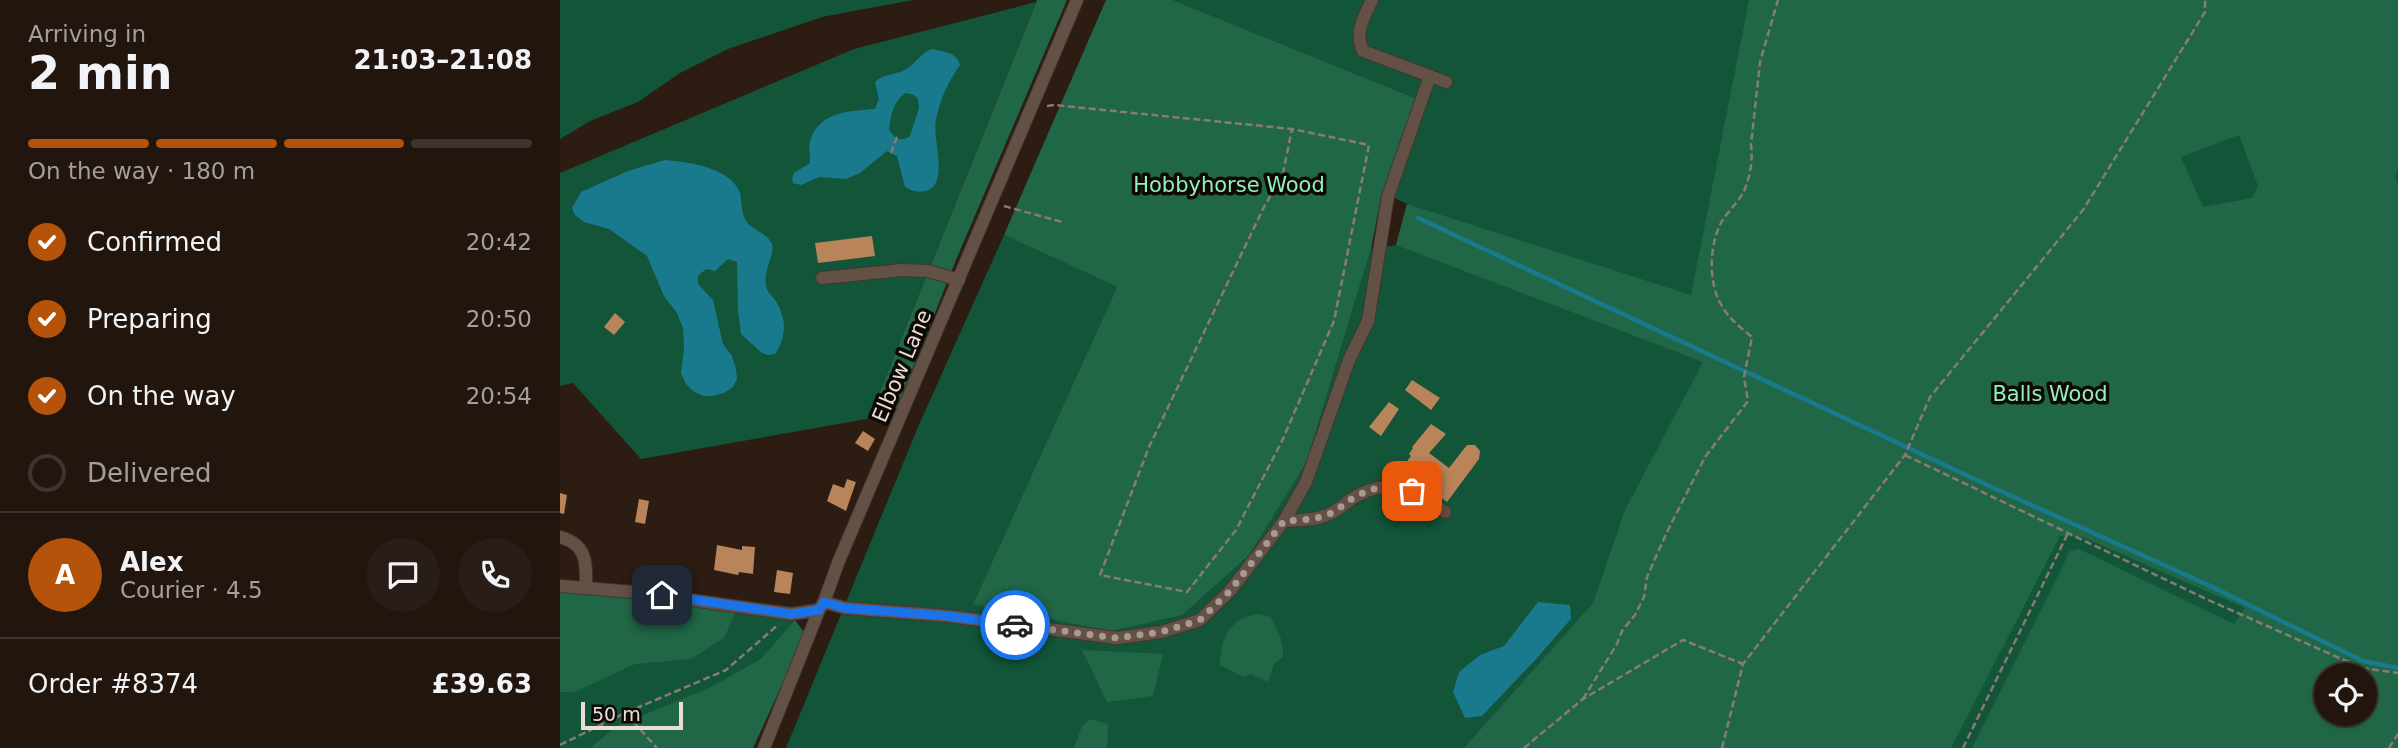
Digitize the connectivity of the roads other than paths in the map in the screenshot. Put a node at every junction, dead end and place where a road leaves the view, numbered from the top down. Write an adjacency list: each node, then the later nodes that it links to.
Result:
1 (1077, 0): 6 (lane, Elbow Lane)
2 (1372, 0): 3 (lane)
3 (1430, 76): 4 (lane); 8 (lane)
4 (1447, 82)
5 (822, 278): 6 (lane)
6 (959, 280): 12 (lane, Elbow Lane)
7 (1445, 512): 8 (lane)
8 (1284, 521): 12 (lane)
9 (560, 537): 11 (lane)
10 (560, 586): 11 (lane)
11 (586, 588): 12 (lane)
12 (822, 606): 13 (lane, Elbow Lane)
13 (764, 748)

